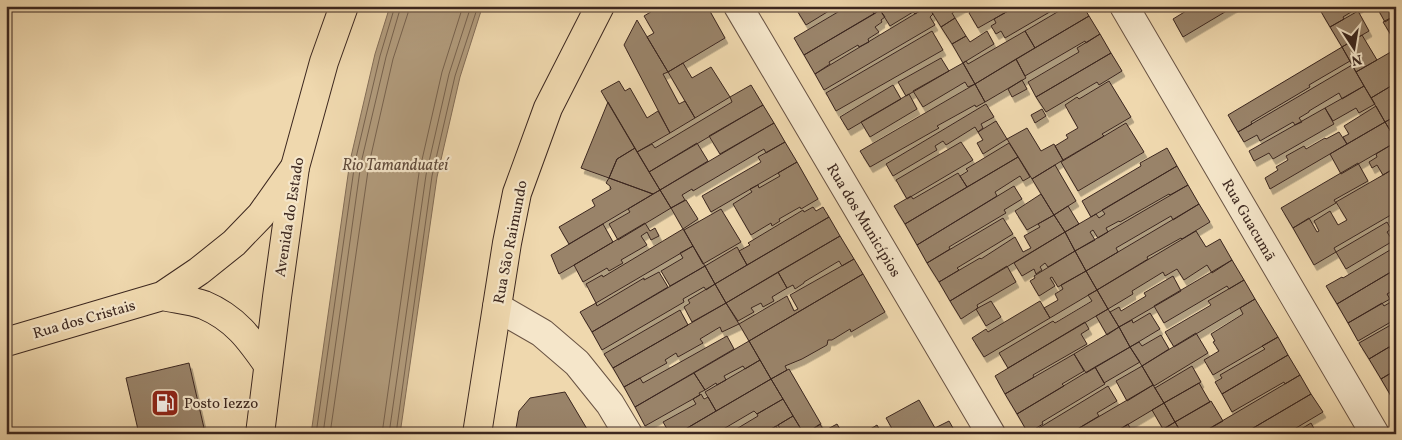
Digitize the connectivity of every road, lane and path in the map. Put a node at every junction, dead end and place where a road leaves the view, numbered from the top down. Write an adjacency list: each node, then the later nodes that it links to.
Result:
1 (344, 6): 5 (main road, Avenida do Estado)
2 (600, 6): 7 (main road, Rua São Raimundo)
3 (738, 6): 13 (street, Rua dos Municípios)
4 (1124, 6): 14 (street, Rua Guacumã)
5 (295, 167): 6 (main road, Rua dos Cristais); 9 (main road, Avenida do Estado)
6 (162, 296): 8 (main road, Rua dos Cristais); 9 (main road, Rua dos Cristais)
7 (497, 307): 11 (main road, Rua São Raimundo); 12 (street)
8 (6, 342)
9 (268, 365): 10 (main road, Avenida do Estado)
10 (260, 434)
11 (477, 434)
12 (628, 434)
13 (991, 434)
14 (1375, 434)

